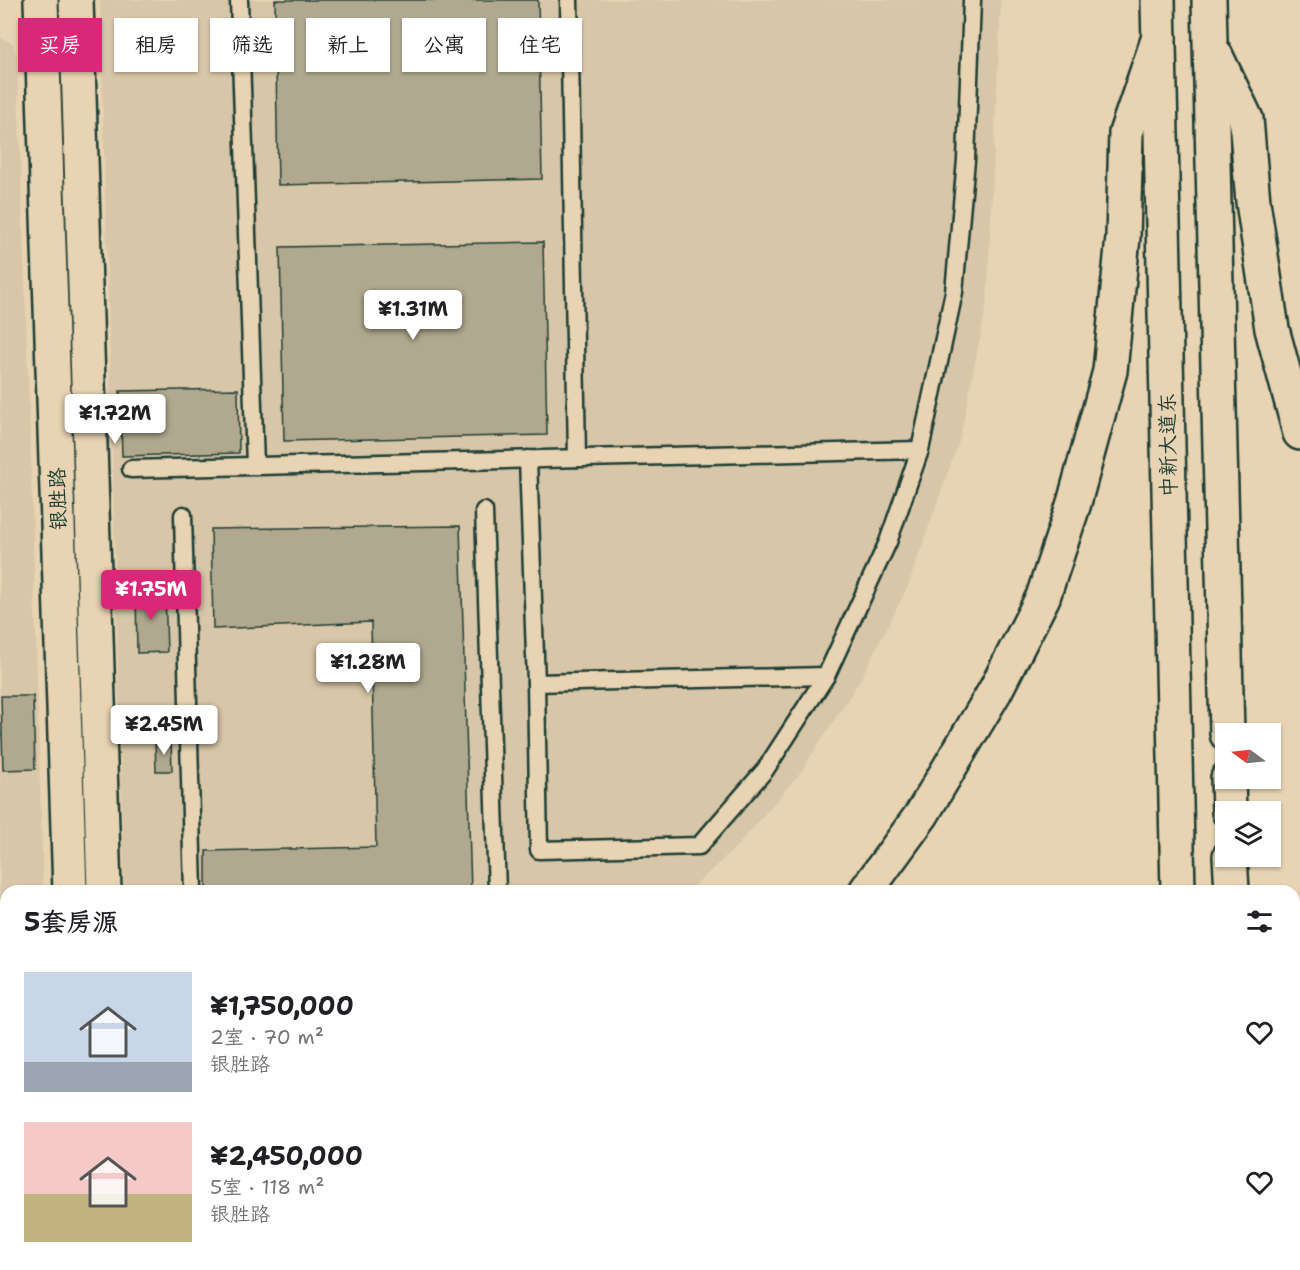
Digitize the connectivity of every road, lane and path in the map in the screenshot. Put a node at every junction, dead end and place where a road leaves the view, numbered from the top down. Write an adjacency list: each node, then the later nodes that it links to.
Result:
1 (41, 0): 24 (main road, 银胜路)
2 (76, 0): 22 (main road, 银胜路)
3 (239, 0): 14 (lane)
4 (569, 0): 12 (lane)
5 (972, 0): 11 (lane)
6 (1158, 0): 8 (main road, 中新大道东)
7 (1209, 0): 9 (main road)
8 (1159, 37): 28 (main road); 29 (main road, 中新大道东)
9 (1209, 42): 10 (main road); 20 (main road)
10 (1300, 433)
11 (920, 450): 12 (lane); 18 (lane)
12 (577, 458): 13 (lane)
13 (528, 459): 14 (lane); 19 (lane)
14 (255, 465): 15 (lane)
15 (131, 469)
16 (484, 511): 27 (lane)
17 (183, 515): 21 (lane)
18 (826, 676): 19 (lane); 19 (lane)
19 (536, 683)
20 (1227, 723)
21 (190, 724): 22 (lane); 26 (lane)
22 (99, 727): 25 (main road, 银胜路)
23 (1231, 867): 30 (main road)
24 (70, 885)
25 (104, 885)
26 (193, 885)
27 (497, 885)
28 (870, 885)
29 (1178, 885)
30 (1232, 885)

